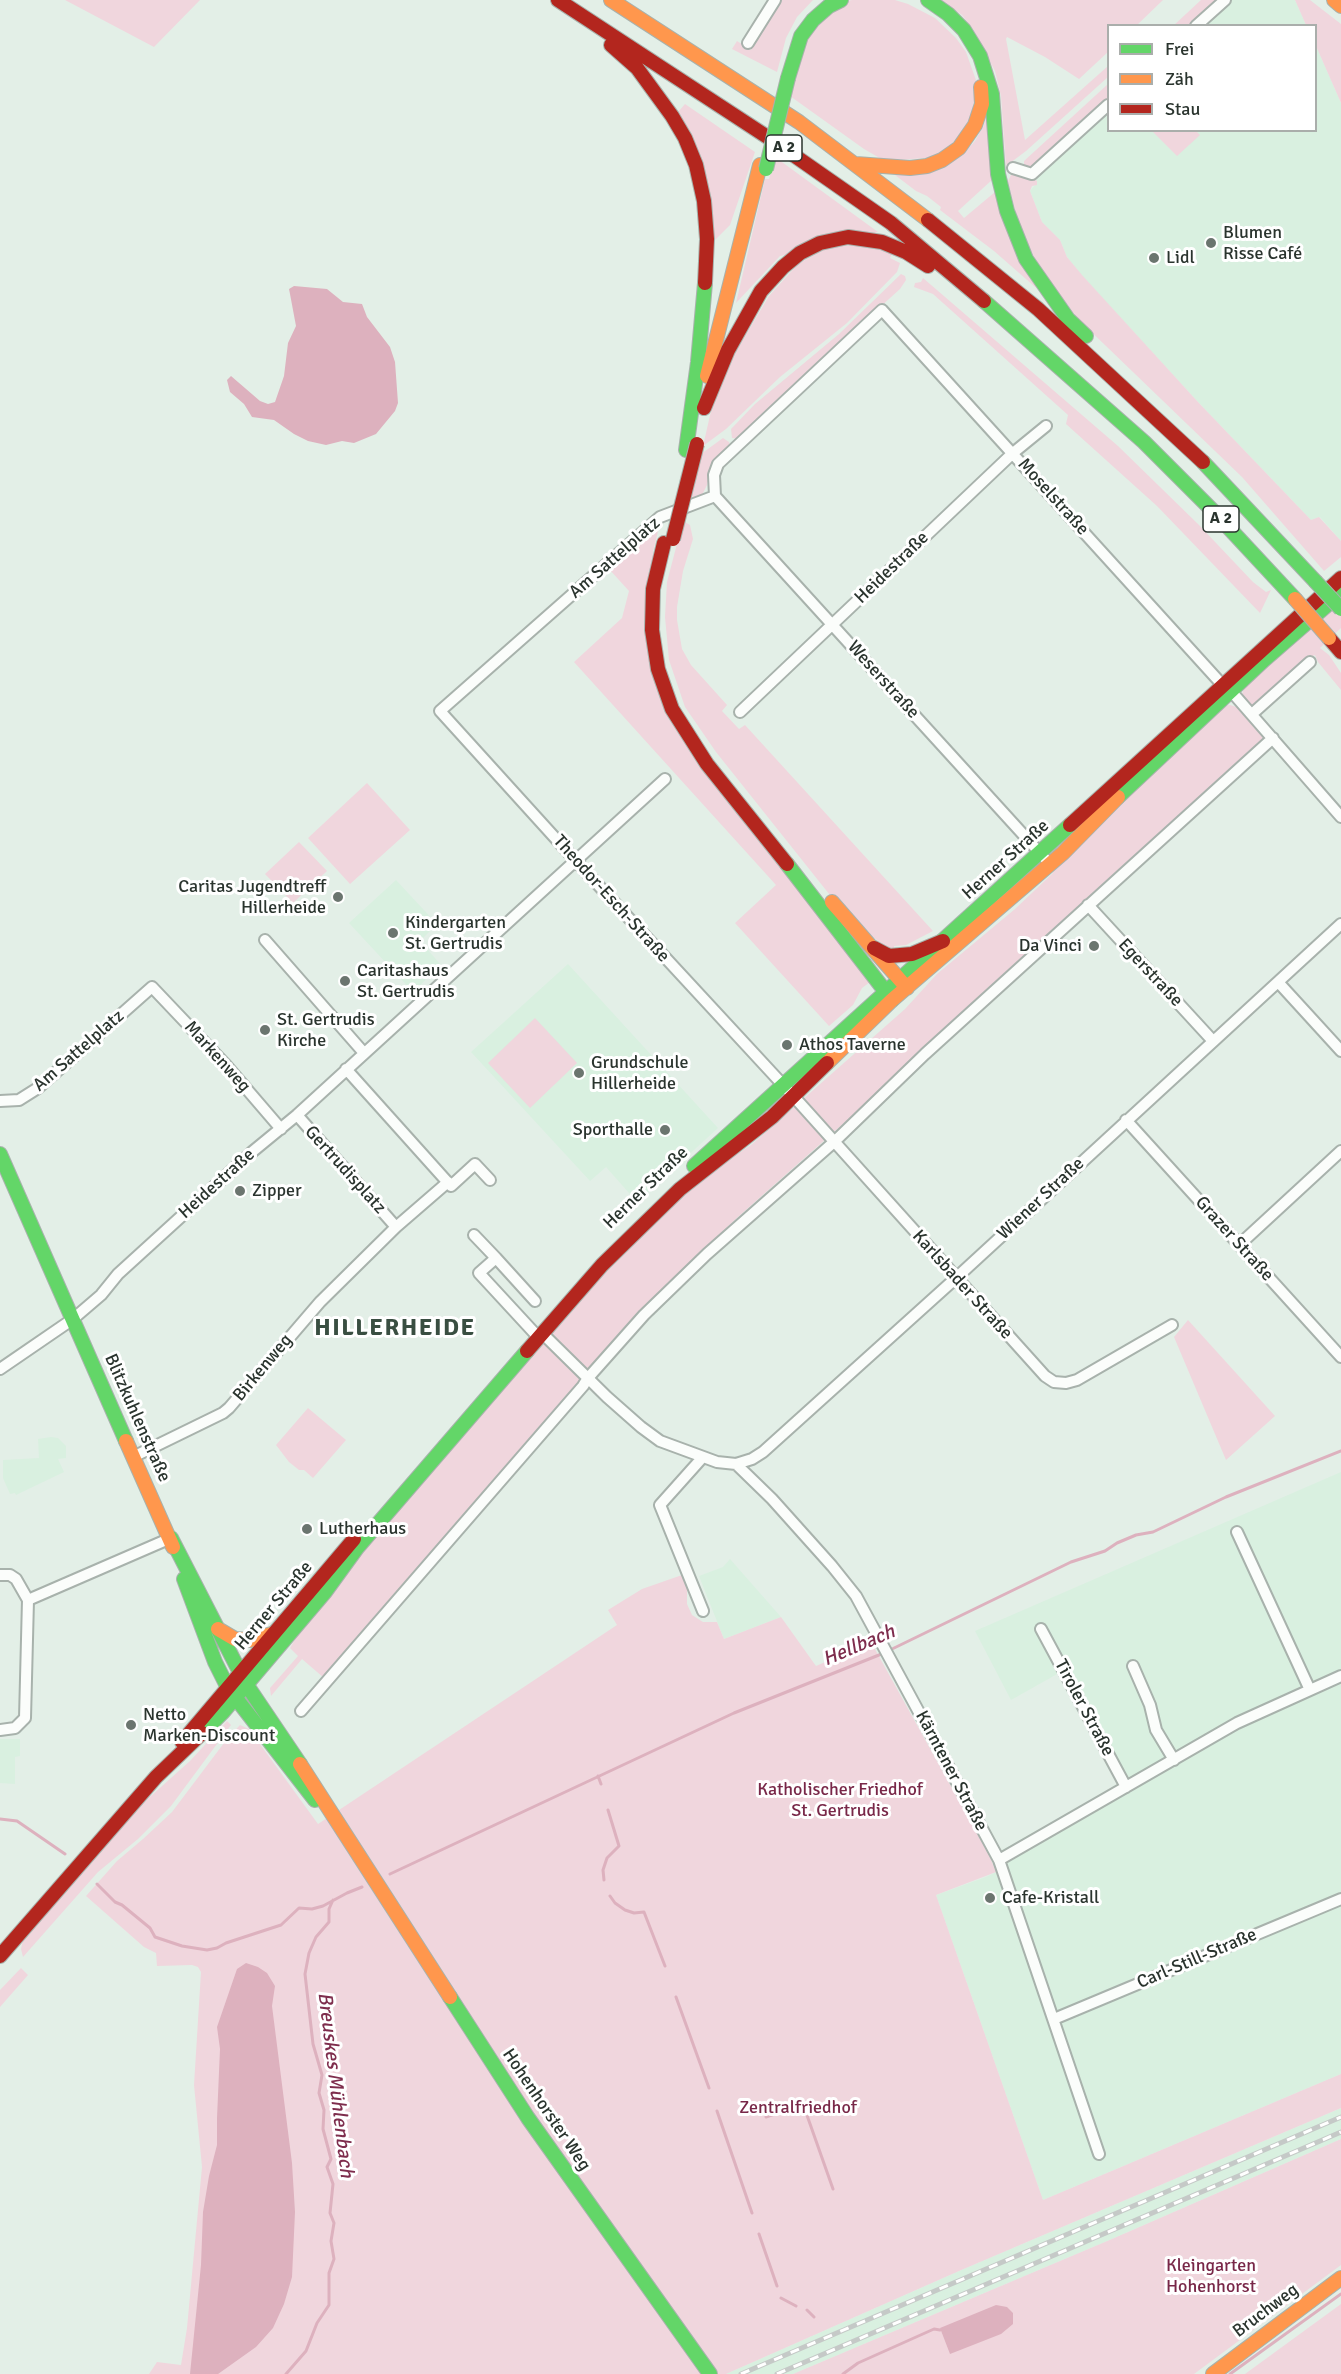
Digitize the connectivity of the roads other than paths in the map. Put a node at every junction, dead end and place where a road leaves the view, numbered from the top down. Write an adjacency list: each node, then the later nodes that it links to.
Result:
1 (558, 0): 11 (main road, A 2)
2 (611, 0): 16 (main road, A 2)
3 (775, 0): 13 (street)
4 (823, 0): 14 (main road)
5 (841, 0): 14 (main road)
6 (912, 0): 16 (main road)
7 (928, 0): 20 (main road)
8 (1225, 0): 12 (street)
9 (1334, 0): 10 (main road)
10 (1341, 6)
11 (571, 8): 19 (main road, A 2); 23 (main road)
12 (1198, 24)
13 (748, 43)
14 (785, 76): 17 (main road)
15 (1107, 106): 18 (street)
16 (856, 164): 20 (main road, A 2)
17 (763, 167): 21 (main road); 23 (main road)
18 (1013, 168)
19 (986, 302): 21 (main road); 31 (main road, A 2, bridge)
20 (1127, 390): 29 (main road, A 2, bridge)
21 (704, 408): 23 (main road)
22 (1046, 426): 24 (street, Heidestraße)
23 (692, 447): 26 (main road)
24 (1013, 453): 25 (street, Moselstraße); 30 (street, Heidestraße); 33 (street, Moselstraße)
25 (715, 496): 30 (street, Weserstraße); 34 (street, Am Sattelplatz)
26 (668, 541): 45 (main road); 51 (main road)
27 (1341, 578): 33 (main road, Herner Straße)
28 (1341, 593): 33 (main road, Herner Straße)
29 (1341, 609)
30 (833, 625): 35 (street, Heidestraße); 40 (street, Weserstraße)
31 (1341, 652)
32 (1310, 662): 36 (street)
33 (1227, 690): 36 (street, Moselstraße); 40 (main road, Herner Straße); 42 (main road, Herner Straße)
34 (441, 711): 41 (street, Theodor-Esch-Straße)
35 (740, 712)
36 (1252, 714): 37 (street, Moselstraße)
37 (1273, 738): 39 (street, Moselstraße); 43 (street)
38 (665, 779): 41 (street, Heidestraße)
39 (1341, 817)
40 (1039, 853): 42 (street, Weserstraße); 47 (main road, Herner Straße)
41 (576, 861): 54 (street, Heidestraße); 56 (street, Theodor-Esch-Straße)
42 (1050, 864): 49 (main road, Herner Straße)
43 (1088, 905): 52 (street, Egerstraße); 62 (street)
44 (1341, 924): 48 (street, Wiener Straße)
45 (863, 939): 47 (main road); 49 (main road)
46 (265, 940): 54 (street)
47 (943, 941): 49 (main road, Herner Straße)
48 (1278, 982): 52 (street, Wiener Straße); 53 (street)
49 (903, 984): 51 (main road, Herner Straße)
50 (152, 987): 58 (street, Am Sattelplatz); 61 (street, Markenweg)
51 (889, 996): 56 (main road, Herner Straße); 57 (main road, Herner Straße)
52 (1213, 1041): 60 (street, Wiener Straße)
53 (1341, 1051)
54 (364, 1053): 55 (street, Heidestraße)
55 (346, 1070): 59 (street, Heidestraße); 66 (street)
56 (783, 1086): 57 (street, Karlsbader Straße); 75 (main road, Herner Straße)
57 (794, 1096): 62 (street, Karlsbader Straße); 75 (main road, Herner Straße)
58 (0, 1101)
59 (297, 1115): 61 (street, Heidestraße); 67 (street, Gertrudisplatz)
60 (1126, 1120): 69 (street, Grazer Straße); 71 (street, Wiener Straße)
61 (281, 1129): 73 (street, Heidestraße)
62 (834, 1142): 71 (street, Karlsbader Straße); 78 (street)
63 (1341, 1151): 69 (street)
64 (0, 1154): 73 (main road, Blitzkuhlenstraße)
65 (490, 1180): 66 (street, Gertrudisplatz)
66 (448, 1182): 67 (street, Gertrudisplatz)
67 (396, 1227): 79 (street, Birkenweg)
68 (474, 1235): 70 (street)
69 (1239, 1245): 76 (street, Grazer Straße)
70 (496, 1258): 72 (street); 75 (street)
71 (956, 1278): 74 (street, Karlsbader Straße); 81 (street, Wiener Straße)
72 (535, 1301)
73 (73, 1319): 77 (street, Heidestraße); 79 (main road, Blitzkuhlenstraße)
74 (1172, 1325)
75 (538, 1335): 78 (street); 89 (main road, Herner Straße); 92 (main road, Herner Straße)
76 (1341, 1357)
77 (0, 1369)
78 (588, 1378): 80 (street); 95 (street)
79 (135, 1456): 83 (main road, Blitzkuhlenstraße)
80 (702, 1458): 81 (street); 86 (street)
81 (736, 1464): 100 (street, Kärntener Straße)
82 (1237, 1532): 93 (street)
83 (171, 1538): 85 (street); 87 (main road); 94 (main road, Blitzkuhlenstraße)
84 (0, 1575): 85 (street)
85 (28, 1600): 96 (street)
86 (703, 1611)
87 (217, 1628): 89 (main road); 92 (main road)
88 (1041, 1629): 98 (street, Tiroler Straße)
89 (272, 1634): 92 (main road, Herner Straße)
90 (1132, 1666): 97 (street)
91 (1341, 1676): 93 (street)
92 (243, 1679): 94 (main road, Herner Straße); 99 (main road, Hohenhorster Weg)
93 (1310, 1690): 97 (street)
94 (231, 1694): 99 (main road, Hohenhorster Weg); 102 (main road, Herner Straße)
95 (302, 1710)
96 (0, 1730)
97 (1174, 1760): 98 (street)
98 (1126, 1787): 100 (street)
99 (363, 1860): 107 (main road, Hohenhorster Weg)
100 (999, 1860): 104 (street, Kärntener Straße)
101 (1341, 1899): 104 (street, Carl-Still-Straße)
102 (5, 1942): 103 (main road, Herner Straße)
103 (0, 1956)
104 (1054, 2019): 105 (street, Kärntener Straße)
105 (1099, 2154)
106 (1341, 2278): 108 (main road, Bruchweg)
107 (710, 2374)
108 (1213, 2374)

